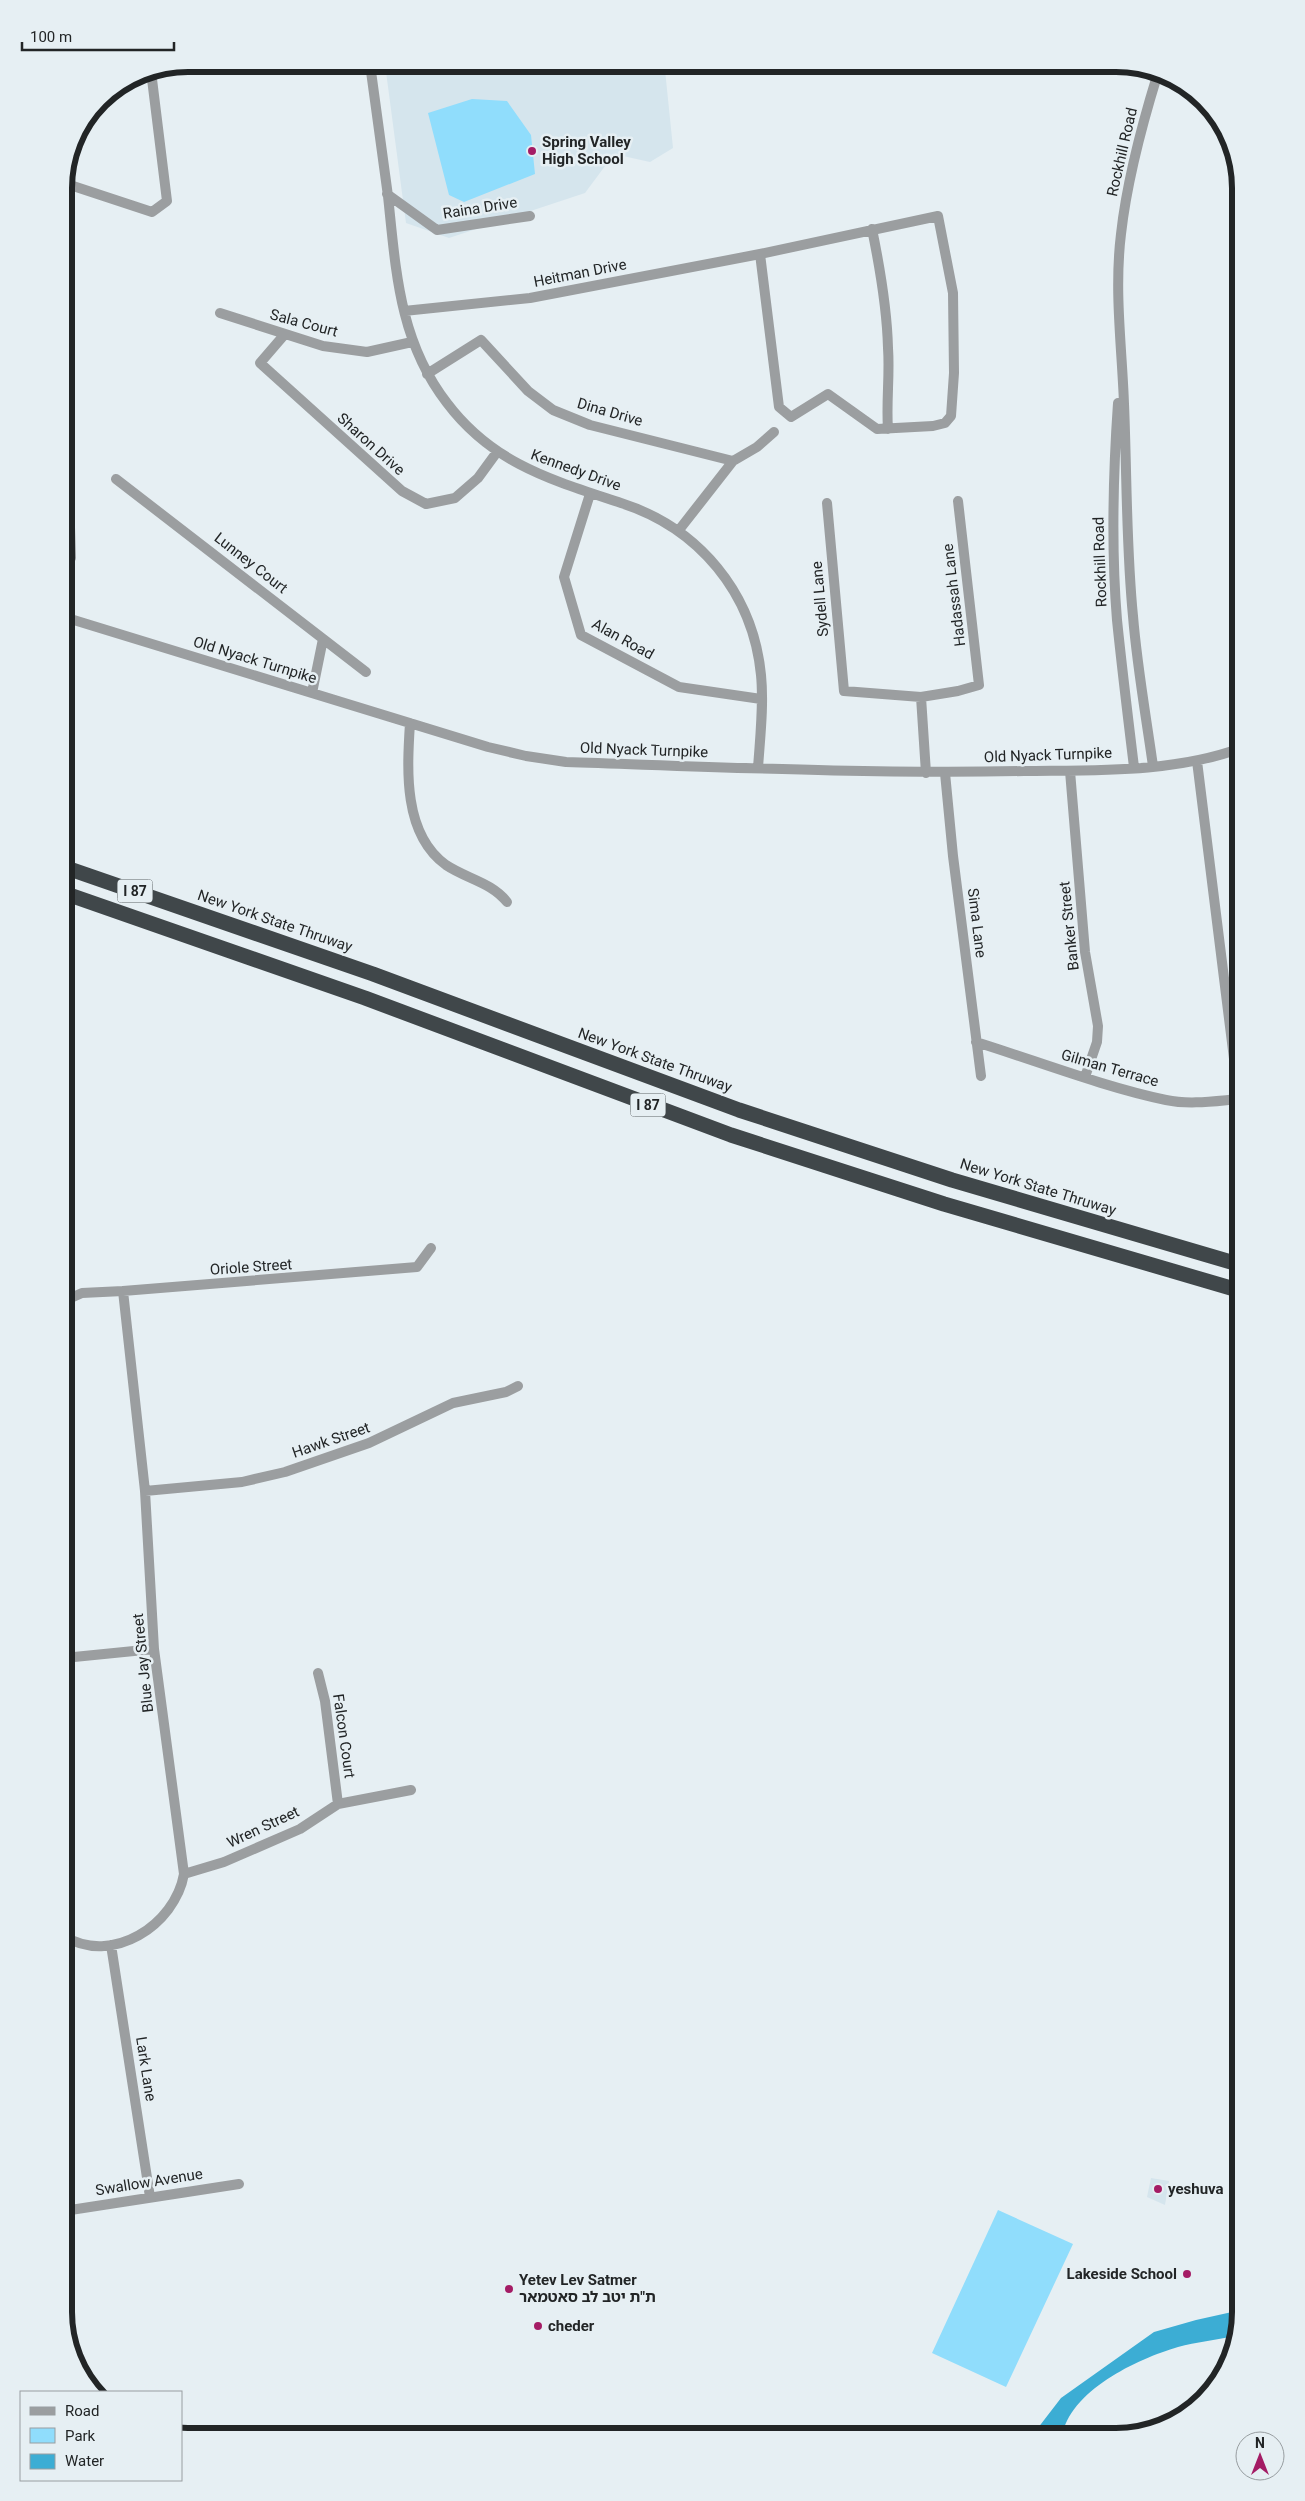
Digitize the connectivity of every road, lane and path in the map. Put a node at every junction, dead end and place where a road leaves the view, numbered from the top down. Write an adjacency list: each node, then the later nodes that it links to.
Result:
1 (371, 72): 5 (street, Kennedy Drive)
2 (152, 79): 4 (street)
3 (1156, 80): 13 (street, Rockhill Road)
4 (73, 186)
5 (387, 194): 6 (street, Raina Drive); 9 (street, Kennedy Drive)
6 (530, 216)
7 (872, 229): 8 (street, Heitman Drive); 15 (street); 15 (street, Heitman Drive)
8 (760, 254): 9 (street, Heitman Drive); 15 (street, Heitman Drive)
9 (404, 311): 12 (street, Kennedy Drive)
10 (220, 313): 11 (street, Sala Court)
11 (285, 334): 12 (street, Sala Court); 17 (street, Sharon Drive)
12 (412, 342): 14 (street, Kennedy Drive)
13 (1122, 355): 33 (street, Rockhill Road); 34 (street, Rockhill Road)
14 (427, 374): 17 (street, Kennedy Drive); 18 (street, Dina Drive)
15 (888, 429)
16 (774, 432): 18 (street)
17 (497, 452): 20 (street, Kennedy Drive)
18 (733, 461): 23 (street)
19 (116, 478): 25 (street, Lunney Court)
20 (590, 494): 23 (street, Kennedy Drive); 29 (street, Alan Road)
21 (958, 501): 28 (street, Hadassah Lane)
22 (827, 503): 28 (street, Sydell Lane)
23 (679, 530): 29 (street, Kennedy Drive)
24 (73, 620): 27 (street, Old Nyack Turnpike)
25 (323, 639): 26 (street, Lunney Court); 27 (street)
26 (366, 672)
27 (312, 693): 30 (street, Old Nyack Turnpike)
28 (922, 697): 37 (street)
29 (762, 699): 35 (street, Kennedy Drive)
30 (410, 724): 35 (street, Old Nyack Turnpike); 41 (street)
31 (1232, 751): 32 (street, Old Nyack Turnpike)
32 (1197, 761): 33 (street, Old Nyack Turnpike); 43 (street, Gilman Terrace)
33 (1153, 766): 34 (street, Old Nyack Turnpike)
34 (1134, 767): 36 (street, Old Nyack Turnpike)
35 (758, 768): 37 (street, Old Nyack Turnpike)
36 (1070, 771): 38 (street, Old Nyack Turnpike); 45 (street, Banker Street)
37 (926, 773): 38 (street, Old Nyack Turnpike)
38 (946, 773): 42 (street, Sima Lane)
39 (73, 870): 48 (highway, New York State Thruway / I 87)
40 (73, 896): 49 (highway, I 87)
41 (507, 902)
42 (976, 1042): 44 (street, Sima Lane); 45 (street, Gilman Terrace)
43 (1232, 1043)
44 (981, 1076)
45 (1086, 1077): 46 (street, Gilman Terrace)
46 (1232, 1099)
47 (431, 1248): 50 (street, Oriole Street)
48 (1232, 1262)
49 (1232, 1288)
50 (123, 1291): 51 (street, Oriole Street); 53 (street, Blue Jay Street)
51 (73, 1296)
52 (518, 1386): 53 (street, Hawk Street)
53 (145, 1491): 54 (street, Blue Jay Street)
54 (154, 1649): 55 (street); 59 (street, Blue Jay Street)
55 (73, 1657)
56 (318, 1673): 58 (street, Falcon Court)
57 (411, 1790): 58 (street, Wren Street)
58 (338, 1804): 59 (street, Wren Street)
59 (184, 1874): 61 (street, Blue Jay Street)
60 (73, 1939): 61 (street, Blue Jay Street)
61 (111, 1945): 63 (street, Lark Lane)
62 (239, 2184): 63 (street, Swallow Avenue)
63 (150, 2197): 64 (street, Swallow Avenue)
64 (73, 2210)

